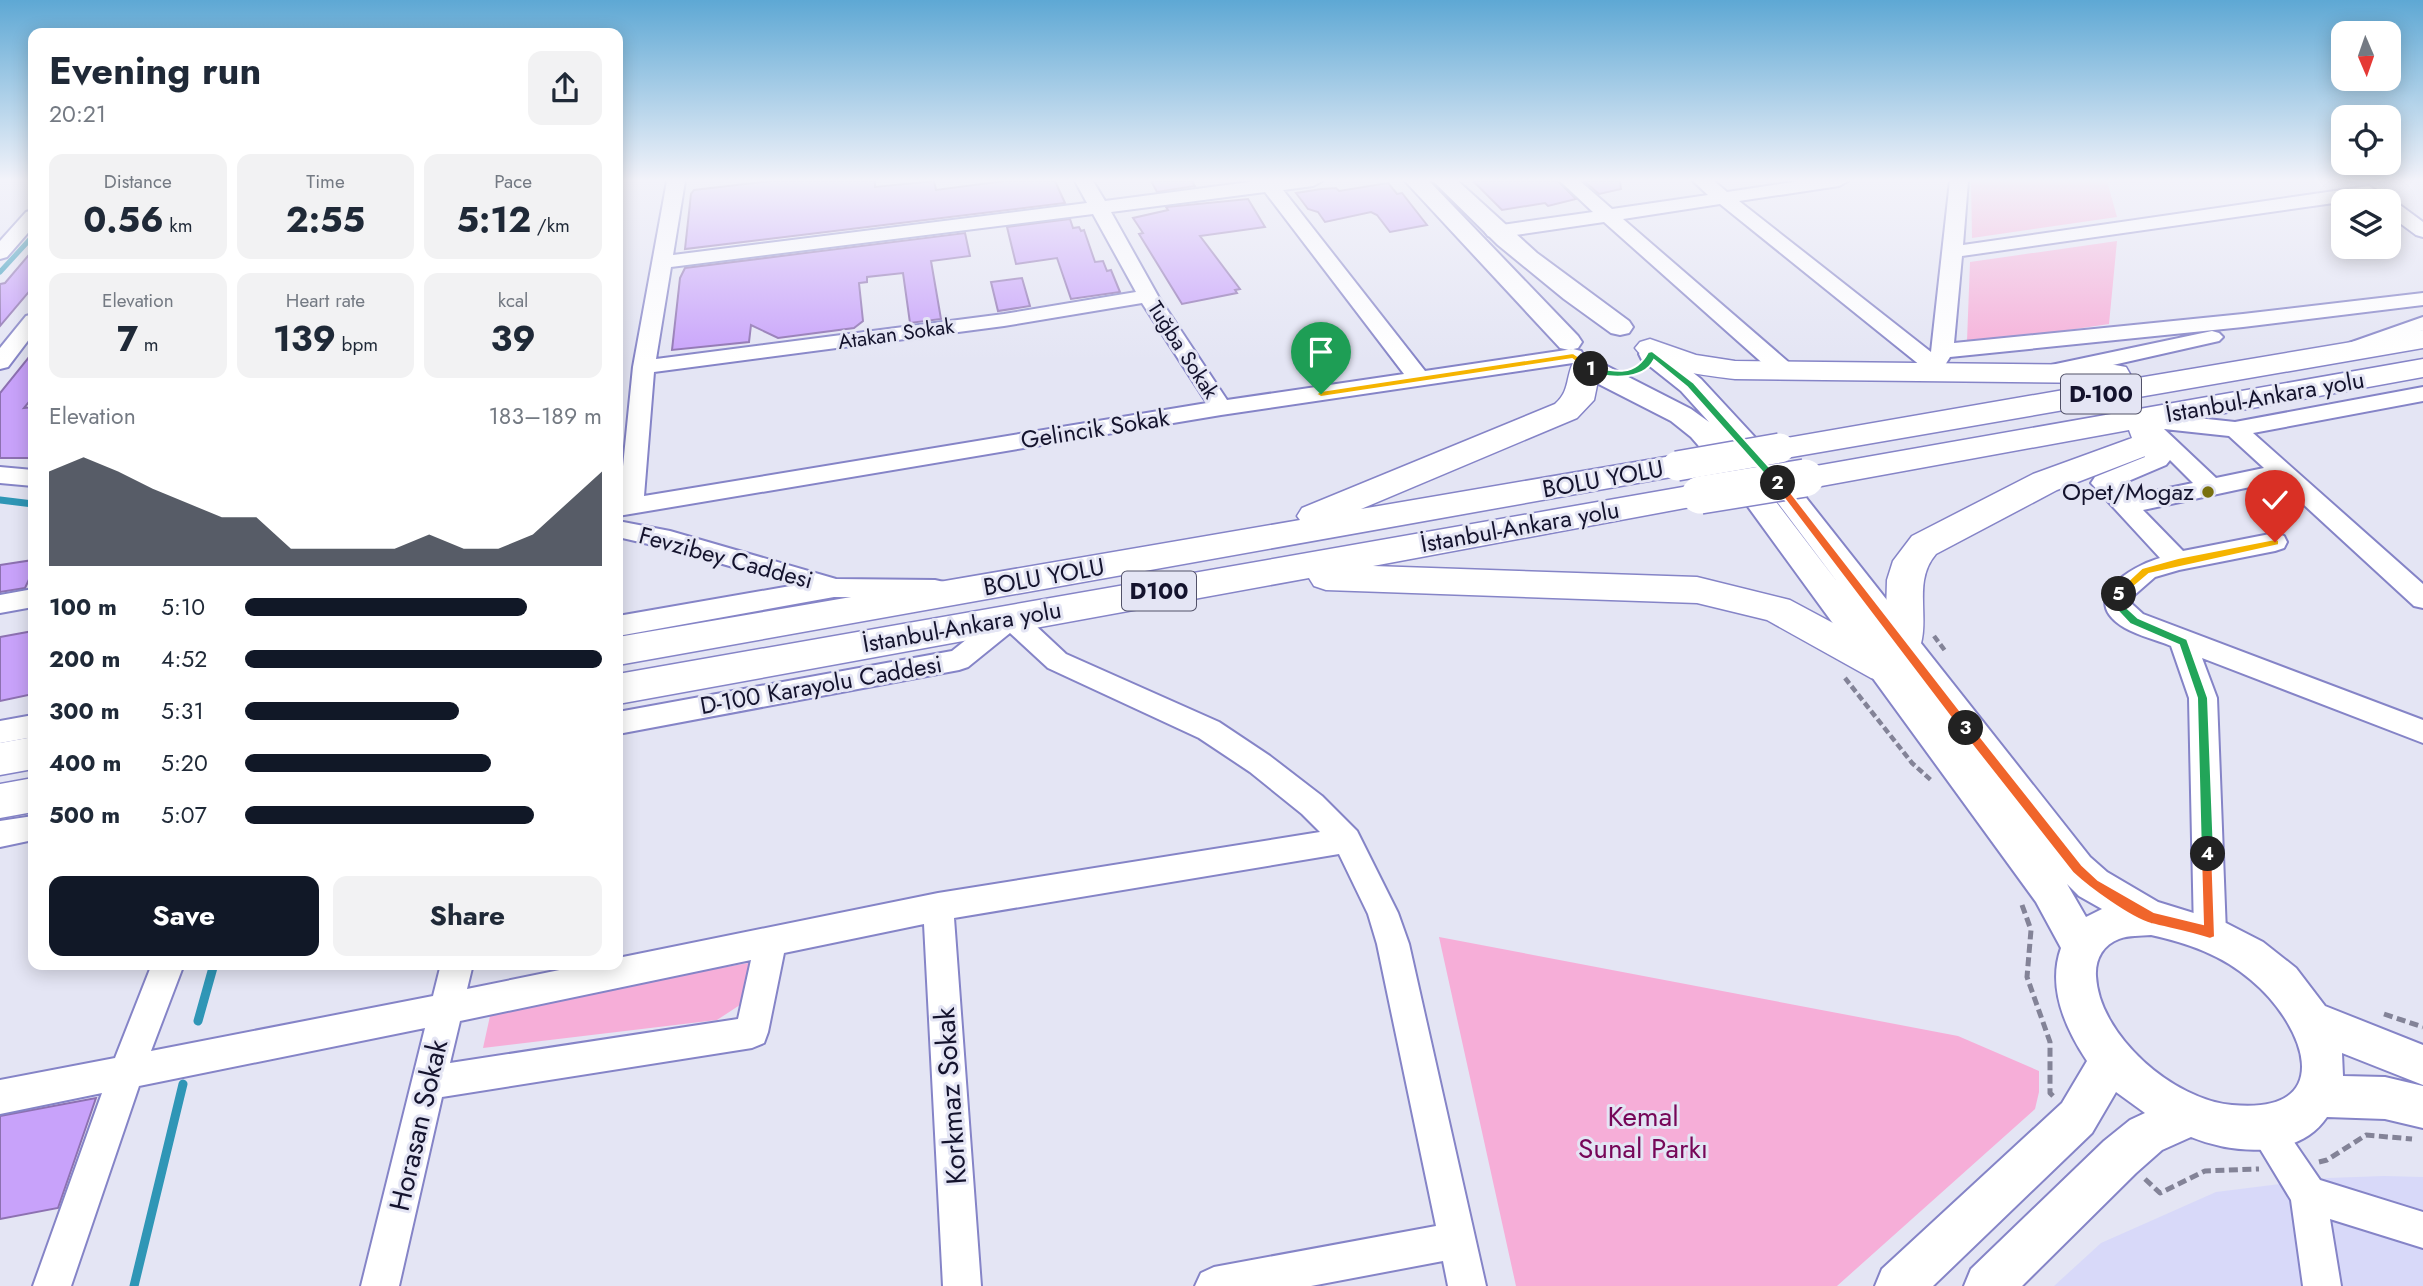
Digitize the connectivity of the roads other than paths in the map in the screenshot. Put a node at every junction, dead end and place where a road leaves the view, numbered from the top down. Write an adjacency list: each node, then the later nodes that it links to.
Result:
1 (666, 241): 12 (street)
2 (844, 241): 12 (street)
3 (1117, 241): 13 (street, Tuğba Sokak)
4 (1312, 241): 32 (street)
5 (1474, 241): 16 (main road)
6 (1506, 241): 15 (main road)
7 (1636, 241): 29 (street)
8 (1780, 241): 26 (street)
9 (1953, 241): 11 (street)
10 (2028, 241): 11 (street)
11 (1952, 252): 26 (street)
12 (663, 262): 27 (street)
13 (1148, 296): 27 (street, Atakan Sokak); 34 (street, Tuğba Sokak)
14 (2423, 299): 17 (street)
15 (1579, 300): 16 (main road); 20 (main road)
16 (1545, 314): 24 (main road)
17 (2285, 318): 26 (street); 30 (street)
18 (2423, 323): 23 (street)
19 (28, 326): 25 (street)
20 (1620, 327): 22 (main road); 24 (main road)
21 (2423, 339): 23 (highway, D-100)
22 (1651, 351): 24 (main road); 29 (highway); 37 (main road)
23 (2346, 352): 31 (highway, D-100)
24 (1580, 358): 32 (street, Gelincik Sokak); 47 (highway); 57 (main road)
25 (0, 362)
26 (1938, 363): 29 (highway); 30 (highway)
27 (644, 367): 44 (street)
28 (2423, 368): 36 (highway, İstanbul-Ankara yolu / D-100)
29 (1785, 371)
30 (2042, 374): 31 (highway)
31 (2221, 374): 37 (highway, D-100)
32 (1420, 380): 34 (street, Gelincik Sokak)
33 (2423, 394): 35 (street)
34 (1221, 408): 44 (street, Gelincik Sokak)
35 (2235, 429): 36 (street); 38 (street)
36 (2146, 431): 41 (highway, İstanbul-Ankara yolu / D-100); 42 (street); 43 (street); 57 (highway)
37 (1773, 458): 47 (highway, BOLU YOLU / D100, bridge); 57 (main road)
38 (2284, 472): 42 (street); 52 (street)
39 (0, 475): 40 (street)
40 (28, 478)
41 (1805, 478): 47 (highway, İstanbul-Ankara yolu / D100, bridge)
42 (2211, 487): 43 (street)
43 (2124, 506): 48 (street)
44 (624, 507)
45 (623, 529): 49 (street, Fevzibey Caddesi)
46 (2275, 542): 48 (street)
47 (1251, 558): 50 (highway, BOLU YOLU / D100); 54 (highway, İstanbul-Ankara yolu / D100); 57 (highway)
48 (2178, 561): 56 (street)
49 (834, 588): 50 (street); 55 (street)
50 (975, 589): 58 (highway, BOLU YOLU / D100)
51 (28, 599): 53 (street)
52 (2423, 599)
53 (0, 604)
54 (1011, 618): 59 (highway, İstanbul-Ankara yolu / D100); 60 (street, D-100 Karayolu Caddesi); 70 (street)
55 (623, 625)
56 (2183, 642): 63 (street); 73 (street)
57 (1905, 647): 72 (main road); 75 (main road)
58 (623, 650)
59 (623, 688)
60 (623, 722)
61 (28, 727): 62 (street)
62 (0, 732)
63 (2423, 732)
64 (28, 754): 65 (highway)
65 (0, 759)
66 (28, 795): 67 (highway)
67 (0, 800)
68 (28, 829): 69 (street)
69 (0, 834)
70 (1347, 840): 71 (street); 91 (street)
71 (938, 907): 74 (street); 95 (street, Korkmaz Sokak)
72 (2151, 918): 73 (main road); 75 (main road)
73 (2210, 933): 79 (main road)
74 (769, 943): 78 (street); 83 (street)
75 (2082, 947): 80 (main road)
76 (166, 970): 82 (street)
77 (455, 970): 78 (street, Horasan Sokak)
78 (444, 1009): 82 (street); 83 (street, Horasan Sokak)
79 (2310, 1020): 81 (main road); 84 (main road)
80 (2110, 1057): 87 (main road); 97 (main road)
81 (2423, 1065)
82 (127, 1071): 85 (street); 93 (street)
83 (427, 1083): 94 (street, Horasan Sokak)
84 (2318, 1096): 86 (main road); 88 (main road)
85 (0, 1097)
86 (2423, 1107)
87 (2191, 1115): 88 (main road); 98 (main road)
88 (2265, 1129): 89 (street)
89 (2308, 1194): 90 (street); 99 (street)
90 (2423, 1230)
91 (1456, 1240): 92 (street); 96 (street)
92 (1468, 1284)
93 (52, 1286)
94 (380, 1286)
95 (962, 1286)
96 (1214, 1286)
97 (1899, 1286)
98 (1988, 1286)
99 (2322, 1286)

